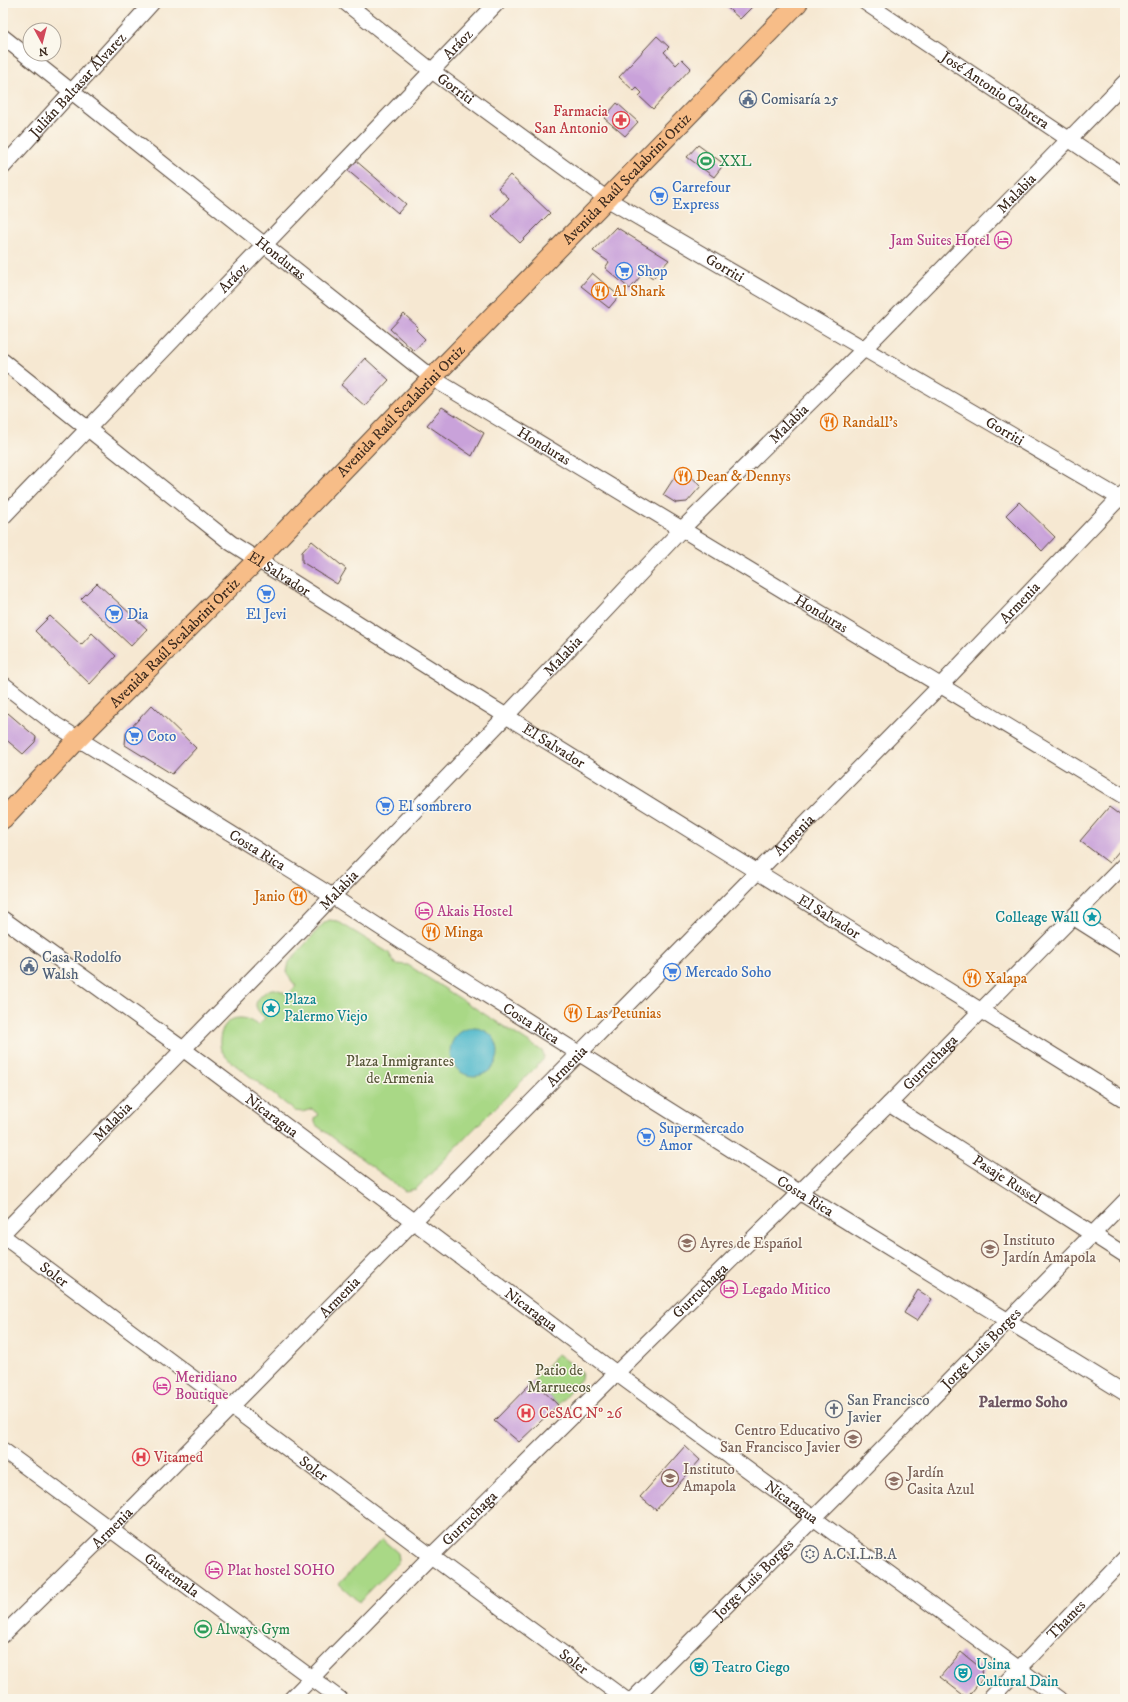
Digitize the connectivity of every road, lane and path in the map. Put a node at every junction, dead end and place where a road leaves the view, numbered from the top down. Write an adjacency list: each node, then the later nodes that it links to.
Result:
1 (152, 3): 9 (street, Julián Baltasar Álvarez)
2 (346, 3): 7 (street, Gorriti)
3 (497, 3): 7 (street, Aráoz)
4 (798, 3): 13 (main road, Avenida Raúl Scalabrini Ortiz)
5 (866, 3): 10 (street, José Antonio Cabrera)
6 (3, 37): 9 (street, Honduras)
7 (432, 71): 13 (street, Gorriti); 14 (street, Aráoz)
8 (1125, 82): 10 (street, Malabia)
9 (71, 92): 11 (street, Julián Baltasar Álvarez); 14 (street, Honduras)
10 (1070, 139): 12 (street, José Antonio Cabrera); 15 (street, Malabia)
11 (3, 167)
12 (1125, 177)
13 (607, 199): 15 (street, Gorriti); 17 (main road, Avenida Raúl Scalabrini Ortiz)
14 (265, 246): 17 (street, Honduras); 18 (street, Aráoz)
15 (864, 349): 19 (street, Gorriti); 21 (street, Malabia)
16 (3, 361): 18 (street, El Salvador)
17 (432, 378): 21 (street, Honduras); 22 (main road, Avenida Raúl Scalabrini Ortiz)
18 (87, 428): 20 (street, Aráoz); 22 (street, El Salvador)
19 (1123, 497): 24 (street, Armenia)
20 (3, 517)
21 (682, 529): 24 (street, Honduras); 25 (street, Malabia)
22 (257, 560): 25 (street, El Salvador); 26 (main road, Avenida Raúl Scalabrini Ortiz)
23 (3, 684): 26 (street, Costa Rica)
24 (940, 686): 27 (street, Honduras); 30 (street, Armenia)
25 (506, 716): 30 (street, El Salvador); 31 (street, Malabia)
26 (78, 739): 28 (main road, Avenida Raúl Scalabrini Ortiz); 31 (street, Costa Rica)
27 (1125, 797)
28 (3, 819)
29 (1125, 864): 32 (street, Gurruchaga)
30 (758, 871): 35 (street, El Salvador); 37 (street, Armenia)
31 (332, 896): 36 (street, Malabia); 37 (street, Costa Rica)
32 (1073, 918): 34 (street); 35 (street, Gurruchaga)
33 (3, 919): 36 (street, Nicaragua)
34 (1125, 950)
35 (980, 1010): 38 (street, El Salvador); 39 (street, Gurruchaga)
36 (183, 1049): 42 (street, Nicaragua); 43 (street, Malabia)
37 (578, 1053): 40 (street, Costa Rica); 42 (street, Armenia)
38 (1125, 1100)
39 (889, 1104): 40 (street, Gurruchaga); 44 (street, Pasaje Russel)
40 (798, 1192): 47 (street, Costa Rica); 48 (street, Gurruchaga)
41 (1125, 1201): 44 (street, Jorge Luis Borges)
42 (414, 1221): 48 (street, Nicaragua); 50 (street, Armenia)
43 (3, 1233)
44 (1093, 1235): 46 (street, Pasaje Russel); 47 (street, Jorge Luis Borges)
45 (3, 1236): 50 (street, Soler)
46 (1125, 1255)
47 (1006, 1321): 49 (street, Costa Rica); 52 (street, Jorge Luis Borges)
48 (616, 1372): 52 (street, Nicaragua); 54 (street, Gurruchaga)
49 (1125, 1393)
50 (231, 1407): 53 (street, Armenia); 54 (street, Soler)
51 (3, 1450): 53 (street, Guatemala)
52 (814, 1518): 57 (street, Nicaragua); 62 (street, Jorge Luis Borges)
53 (110, 1530): 56 (street, Armenia); 58 (street, Guatemala)
54 (431, 1556): 58 (street, Gurruchaga); 61 (street, Soler)
55 (1125, 1558): 57 (street, Thames)
56 (3, 1635)
57 (1019, 1669): 63 (street, Thames); 64 (street, Nicaragua)
58 (311, 1677): 59 (street, Gurruchaga); 60 (street, Guatemala)
59 (291, 1699)
60 (340, 1699)
61 (625, 1699)
62 (633, 1699)
63 (990, 1699)
64 (1060, 1699)

